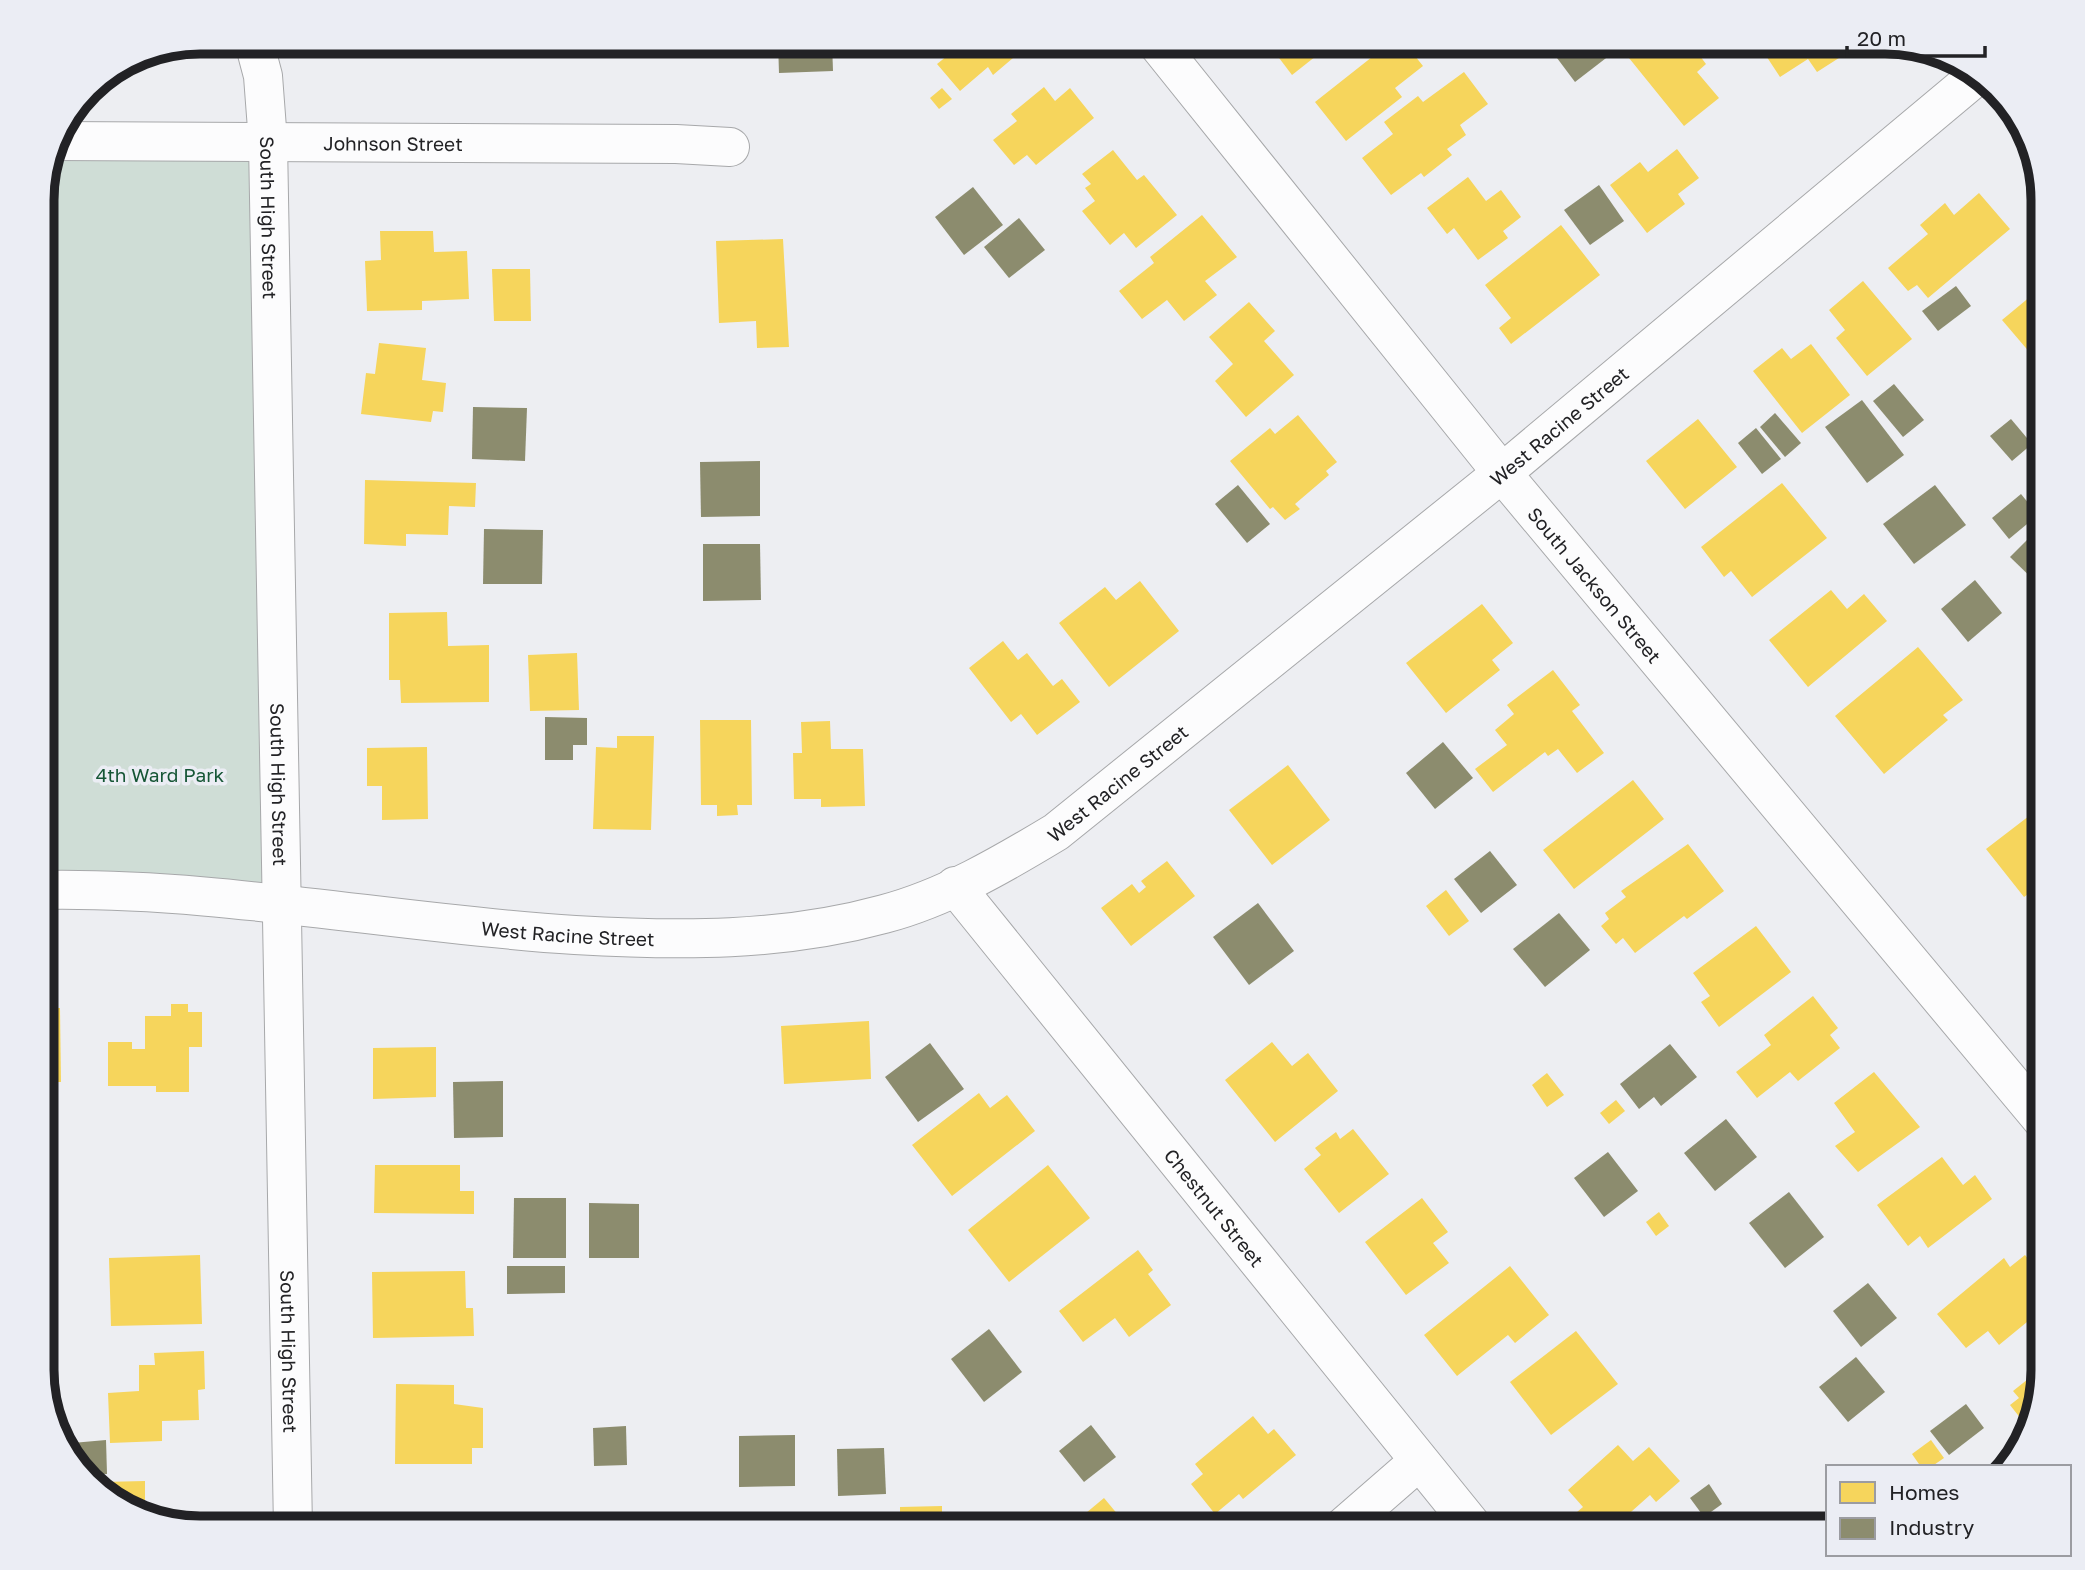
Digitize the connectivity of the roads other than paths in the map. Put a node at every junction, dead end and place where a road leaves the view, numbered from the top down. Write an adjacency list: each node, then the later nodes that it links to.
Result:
1 (1166, 54): 7 (street, South Jackson Street)
2 (257, 55): 5 (street, South High Street)
3 (1970, 82): 7 (street, West Racine Street)
4 (67, 141): 5 (street, Johnson Street)
5 (268, 142): 6 (street, Johnson Street); 10 (street, South High Street)
6 (730, 147)
7 (1502, 473): 8 (street, West Racine Street); 11 (street, South Jackson Street)
8 (955, 886): 10 (street, West Racine Street); 12 (street, Chestnut Street)
9 (55, 890): 10 (street, West Racine Street)
10 (281, 903): 13 (street, South High Street)
11 (2031, 1107)
12 (1419, 1461): 14 (street); 15 (street, Chestnut Street)
13 (293, 1516)
14 (1356, 1516)
15 (1464, 1516)

